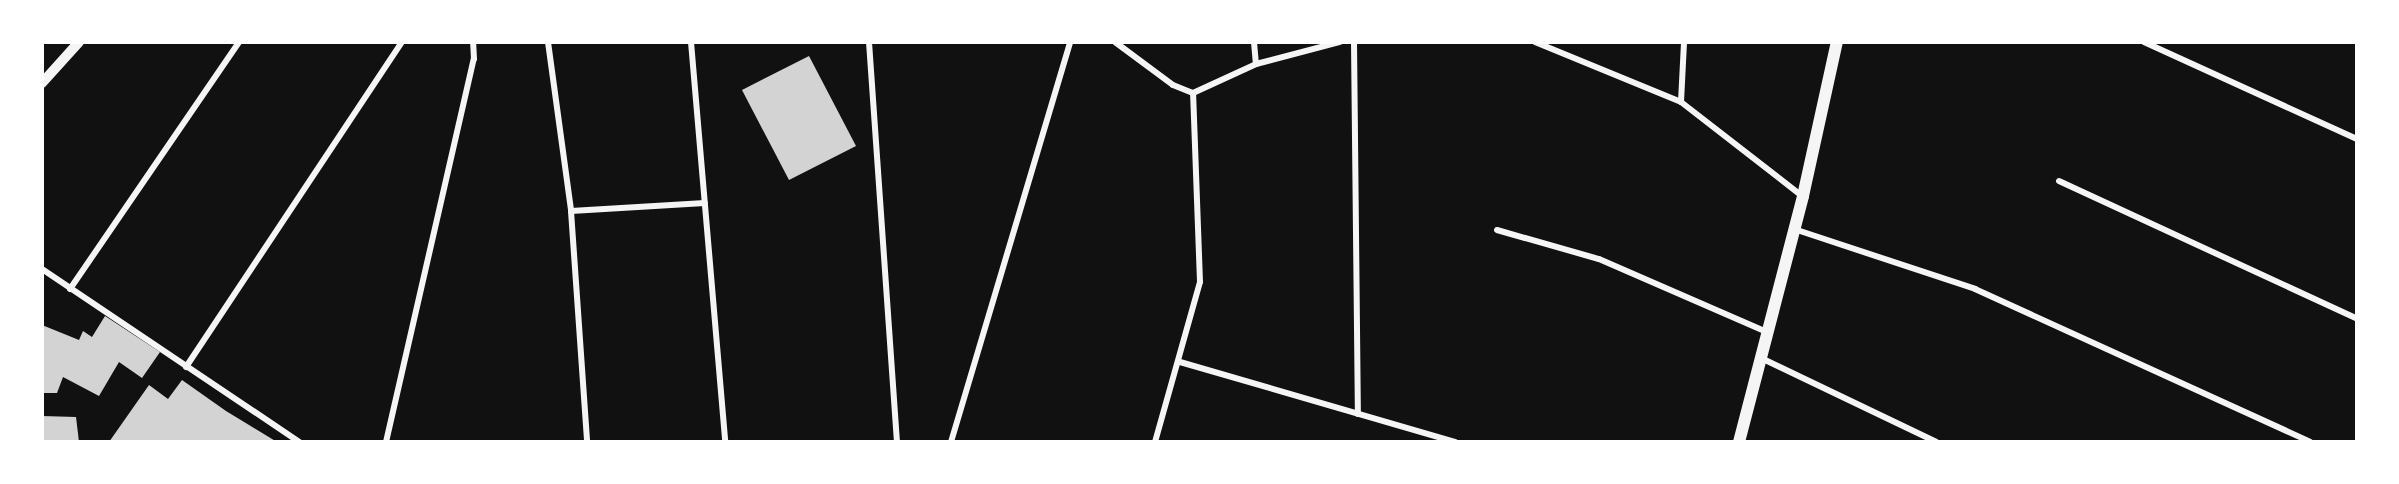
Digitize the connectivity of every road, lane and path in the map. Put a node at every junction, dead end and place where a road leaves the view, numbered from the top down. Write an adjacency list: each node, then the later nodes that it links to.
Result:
1 (79, 42): 18 (street)
2 (239, 42): 29 (street)
3 (402, 42): 34 (street)
4 (473, 42): 37 (street)
5 (548, 42): 25 (street)
6 (691, 42): 24 (street)
7 (869, 42): 40 (street)
8 (1070, 42): 41 (street)
9 (1114, 42): 19 (street)
10 (1254, 42): 17 (street)
11 (1340, 42): 17 (street)
12 (1354, 42): 35 (street)
13 (1535, 42): 20 (street)
14 (1684, 42): 20 (street)
15 (1838, 42): 23 (main road)
16 (2144, 42): 21 (street)
17 (1256, 64): 19 (street)
18 (42, 83)
19 (1193, 93): 33 (street)
20 (1681, 102): 23 (street)
21 (2357, 139)
22 (2059, 181): 30 (street)
23 (1803, 196): 26 (main road)
24 (705, 203): 25 (street); 39 (street)
25 (572, 211): 38 (street)
26 (1794, 229): 31 (main road); 46 (street)
27 (1497, 230): 31 (street)
28 (42, 268): 29 (street)
29 (70, 289): 34 (street)
30 (2357, 319)
31 (1767, 332): 32 (main road)
32 (1761, 358): 44 (main road); 45 (street)
33 (1180, 362): 35 (street); 42 (street)
34 (186, 367): 36 (street)
35 (1358, 414): 43 (street)
36 (299, 442)
37 (386, 442)
38 (587, 442)
39 (725, 442)
40 (897, 442)
41 (951, 442)
42 (1155, 442)
43 (1456, 442)
44 (1739, 442)
45 (1936, 442)
46 (2310, 442)

